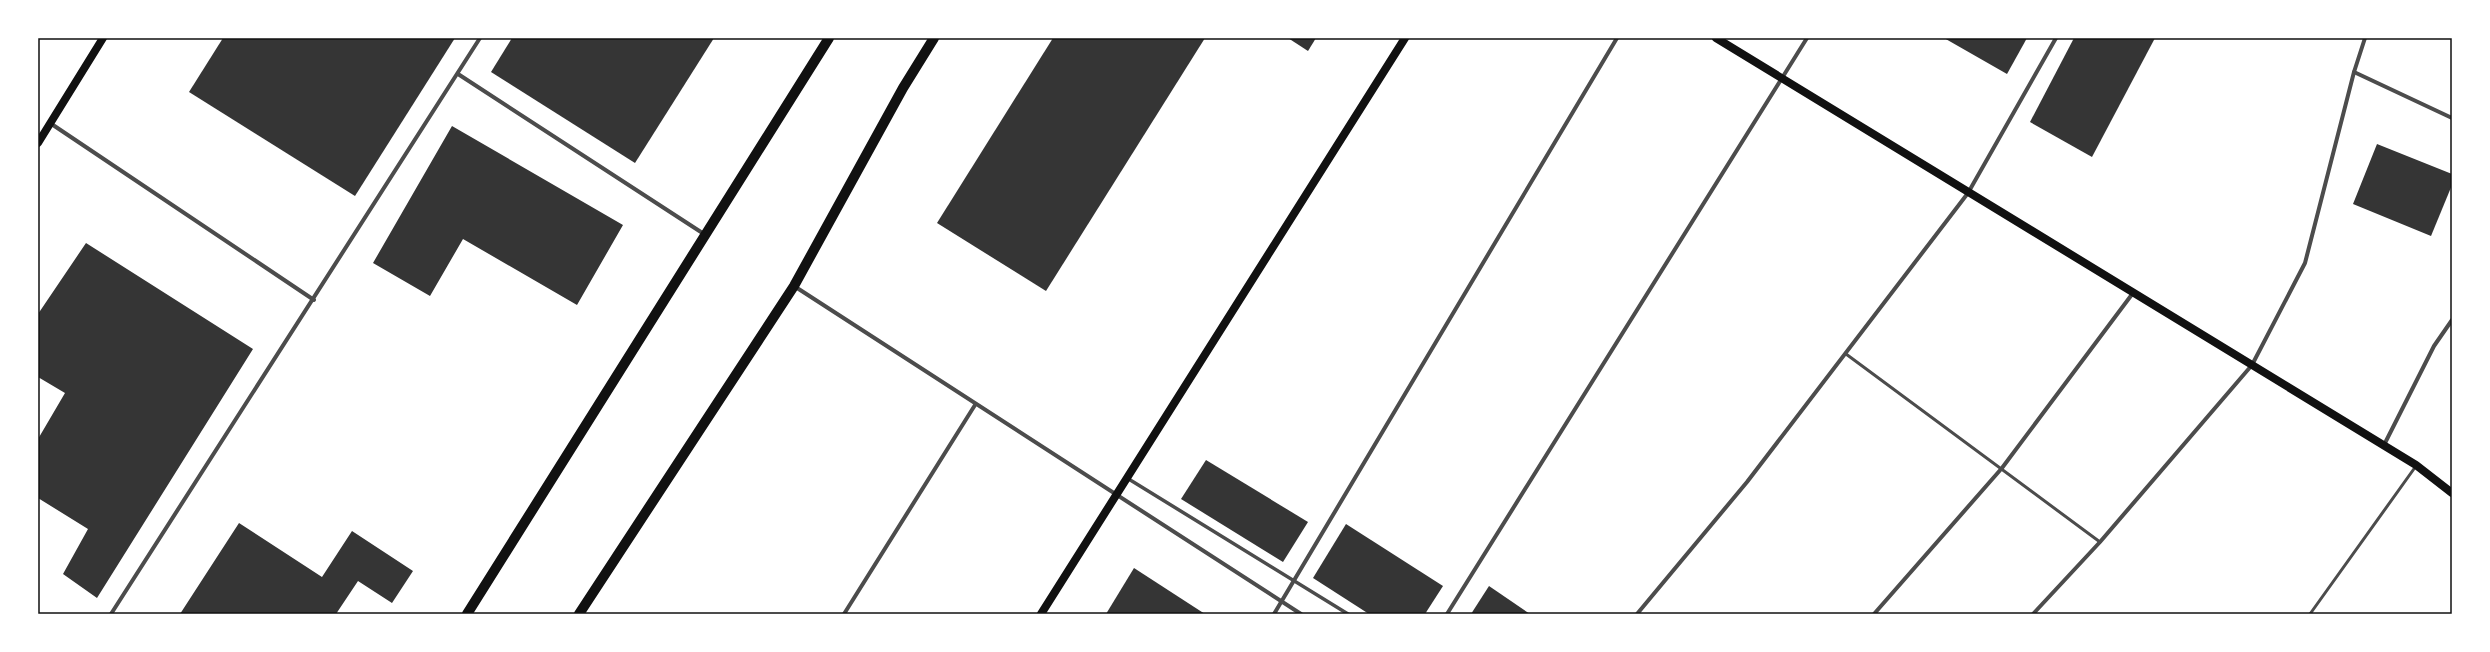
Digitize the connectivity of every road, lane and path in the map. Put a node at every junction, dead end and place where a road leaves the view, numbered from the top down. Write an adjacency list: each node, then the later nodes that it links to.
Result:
1 (103, 38): 15 (main road)
2 (480, 38): 12 (street)
3 (934, 38): 19 (main road)
4 (1405, 38): 29 (main road)
5 (1617, 38): 33 (street)
6 (1716, 38): 13 (main road)
7 (1807, 38): 13 (street)
8 (2056, 38): 17 (street)
9 (2365, 38): 11 (street)
10 (826, 40): 18 (main road)
11 (2354, 72): 14 (street); 24 (street)
12 (458, 74): 18 (street); 21 (street)
13 (1782, 78): 17 (main road); 43 (street)
14 (2452, 118)
15 (50, 123): 16 (main road); 21 (street)
16 (38, 143)
17 (1968, 193): 20 (main road); 23 (street)
18 (706, 236): 36 (main road)
19 (794, 286): 25 (street); 37 (main road)
20 (2133, 293): 24 (main road); 28 (street)
21 (314, 300): 35 (street)
22 (2452, 320): 26 (street)
23 (1846, 354): 28 (lane); 44 (street)
24 (2252, 365): 26 (main road); 32 (street)
25 (975, 405): 31 (street); 38 (street)
26 (2383, 446): 27 (main road)
27 (2416, 465): 30 (main road); 47 (lane)
28 (2002, 468): 32 (lane); 45 (street)
29 (1127, 478): 31 (main road); 33 (street)
30 (2452, 493)
31 (1116, 496): 34 (street); 39 (main road)
32 (2100, 542): 46 (street)
33 (1294, 581): 34 (street); 42 (street)
34 (1282, 602): 40 (street); 41 (street)
35 (112, 614)
36 (466, 614)
37 (579, 614)
38 (844, 614)
39 (1041, 614)
40 (1274, 614)
41 (1301, 614)
42 (1348, 614)
43 (1447, 614)
44 (1636, 614)
45 (1874, 614)
46 (2033, 614)
47 (2310, 614)

